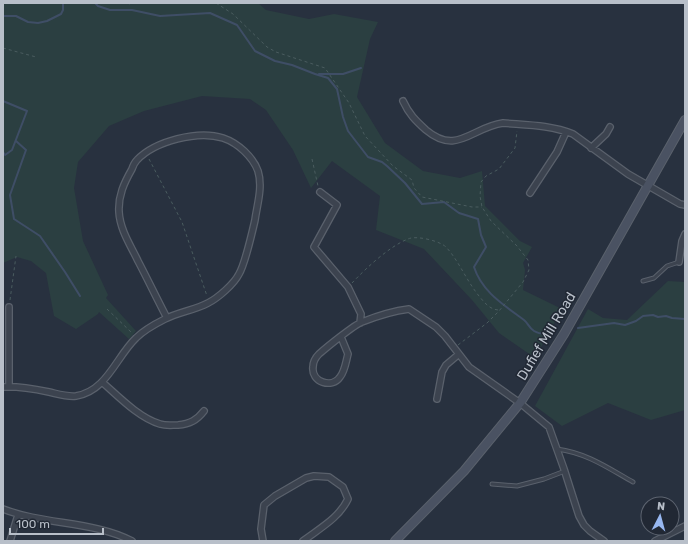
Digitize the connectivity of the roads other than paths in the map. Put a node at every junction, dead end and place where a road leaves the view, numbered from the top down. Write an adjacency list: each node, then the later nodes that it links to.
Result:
1 (403, 100): 4 (street)
2 (685, 120): 6 (main road, Dufief Mill Road)
3 (610, 127): 5 (street)
4 (566, 132): 5 (street); 8 (street)
5 (591, 148): 6 (street)
6 (648, 186): 9 (street); 21 (main road, Dufief Mill Road)
7 (320, 192): 15 (street)
8 (530, 193)
9 (685, 205)
10 (685, 234): 11 (street)
11 (679, 262): 12 (lane)
12 (643, 281)
13 (9, 307): 19 (street)
14 (167, 318): 14 (street); 18 (street)
15 (360, 323): 16 (street); 17 (street)
16 (341, 337): 16 (street)
17 (459, 354): 20 (street); 21 (street)
18 (102, 382): 19 (street); 22 (street)
19 (6, 387)
20 (437, 399)
21 (520, 403): 23 (street); 35 (main road, Dufief Mill Road)
22 (204, 411)
23 (557, 449): 24 (street); 25 (lane)
24 (565, 471): 26 (lane); 36 (street)
25 (633, 482)
26 (492, 484)
27 (3, 509): 28 (street)
28 (18, 515): 31 (street); 32 (street)
29 (685, 526): 30 (street)
30 (668, 538): 37 (street)
31 (10, 541)
32 (132, 541)
33 (263, 541): 34 (street)
34 (303, 541)
35 (395, 541)
36 (604, 541)
37 (655, 541)

